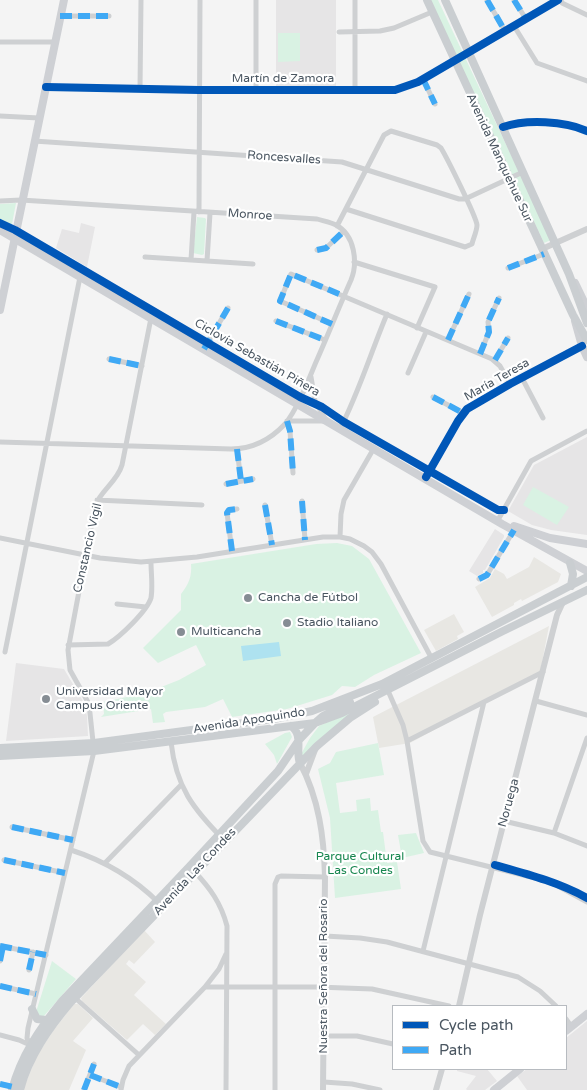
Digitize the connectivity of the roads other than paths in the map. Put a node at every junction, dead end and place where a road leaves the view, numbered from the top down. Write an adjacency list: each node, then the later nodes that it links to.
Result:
1 (64, 0): 13 (main road)
2 (141, 0): 27 (street)
3 (200, 0): 28 (street)
4 (256, 0): 29 (street)
5 (355, 0): 19 (street)
6 (427, 0): 11 (main road, Avenida Manquehue Sur)
7 (444, 0): 22 (main road, Avenida Manquehue Sur)
8 (487, 0): 17 (street)
9 (514, 0): 15 (street)
10 (559, 0): 12 (street); 15 (street, Martín de Zamora)
11 (432, 12): 19 (street); 23 (main road, Avenida Manquehue Sur)
12 (587, 15)
13 (60, 16): 14 (street); 21 (main road)
14 (109, 16)
15 (526, 19): 16 (street, Martín de Zamora)
16 (514, 26): 17 (street, Martín de Zamora); 25 (street)
17 (506, 31): 22 (street, Martín de Zamora)
18 (339, 32): 19 (street)
19 (355, 32): 30 (street)
20 (0, 42): 21 (street)
21 (55, 42): 26 (main road)
22 (469, 52): 23 (street, Martín de Zamora); 34 (main road, Avenida Manquehue Sur)
23 (454, 61): 24 (street, Martín de Zamora); 40 (main road, Avenida Manquehue Sur)
24 (423, 79): 30 (street, Martín de Zamora); 31 (street)
25 (587, 81)
26 (46, 87): 27 (street, Martín de Zamora); 33 (main road)
27 (140, 90): 28 (street, Martín de Zamora)
28 (199, 90): 29 (street, Martín de Zamora); 37 (street)
29 (256, 90): 30 (street, Martín de Zamora)
30 (355, 91)
31 (435, 104)
32 (0, 116): 33 (street)
33 (39, 118): 36 (main road)
34 (503, 127): 35 (street); 39 (main road, Avenida Manquehue Sur)
35 (587, 130)
36 (34, 141): 37 (street, Roncesvalles); 42 (main road)
37 (199, 152): 38 (street, Roncesvalles); 45 (street)
38 (366, 169): 41 (street, Roncesvalles); 41 (street); 44 (street)
39 (523, 172): 40 (street); 52 (main road, Avenida Manquehue Sur)
40 (509, 178): 41 (street); 54 (main road, Avenida Manquehue Sur)
41 (465, 198): 44 (street)
42 (21, 200): 43 (street, Monroe); 45 (street, Monroe); 51 (main road)
43 (0, 201)
44 (346, 209): 47 (street)
45 (196, 212): 46 (street, Monroe); 56 (street)
46 (210, 212): 47 (street, Monroe); 57 (street)
47 (338, 226): 50 (street, Monroe)
48 (587, 229): 52 (street)
49 (0, 230): 51 (main road)
50 (344, 231): 53 (street); 58 (street, Monroe)
51 (14, 238): 62 (main road); 68 (main road)
52 (555, 243): 54 (street); 61 (main road, Avenida Manquehue Sur)
53 (318, 250)
54 (543, 251): 60 (street); 79 (main road, Avenida Manquehue Sur)
55 (145, 257): 56 (street)
56 (191, 260): 57 (street)
57 (207, 261): 59 (street)
58 (354, 262): 64 (street, Monroe); 74 (street)
59 (253, 264)
60 (508, 268)
61 (569, 274): 67 (main road, Avenida Manquehue Sur); 72 (main road, Avenida Manquehue Sur)
62 (80, 277): 70 (main road); 99 (street)
63 (469, 294): 78 (street)
64 (344, 296): 69 (street); 73 (street, Monroe); 73 (street)
65 (499, 298): 81 (street)
66 (228, 308): 80 (street)
67 (587, 308)
68 (0, 310)
69 (386, 314): 74 (street); 96 (street)
70 (151, 318): 80 (main road); 85 (street, Constancio Vigil)
71 (276, 321): 77 (street)
72 (587, 323)
73 (332, 324): 77 (street, Monroe)
74 (418, 328): 75 (street)
75 (426, 332): 78 (street); 86 (street)
76 (508, 338): 84 (street)
77 (325, 340): 87 (street, Monroe)
78 (448, 340): 81 (street)
79 (584, 343): 82 (main road, Avenida Manquehue Sur); 88 (street, María Teresa)
80 (204, 349): 91 (main road)
81 (480, 354): 84 (street)
82 (587, 357)
83 (109, 359): 85 (street)
84 (495, 360): 89 (street)
85 (142, 366): 100 (street, Constancio Vigil)
86 (408, 373)
87 (312, 374): 91 (street, Monroe); 95 (street, Monroe)
88 (522, 378): 89 (street, María Teresa); 93 (street)
89 (510, 384): 92 (street, María Teresa)
90 (433, 397): 92 (street)
91 (297, 404): 94 (street, Monroe); 95 (main road)
92 (463, 414): 104 (street, María Teresa)
93 (543, 418)
94 (287, 421): 95 (street); 102 (street, Monroe); 103 (street)
95 (326, 421): 96 (main road)
96 (340, 429): 101 (main road)
97 (587, 431): 113 (street)
98 (0, 442): 99 (street, Monroe)
99 (46, 443): 100 (street, Monroe); 119 (street)
100 (125, 446): 102 (street, Monroe); 108 (street, Constancio Vigil)
101 (374, 448): 104 (main road); 115 (street)
102 (237, 449): 106 (street)
103 (293, 472)
104 (426, 478): 113 (main road)
105 (252, 479): 106 (street)
106 (241, 481): 107 (street)
107 (226, 484)
108 (98, 500): 111 (street); 124 (street, Constancio Vigil)
109 (302, 500): 117 (street)
110 (265, 504): 121 (street)
111 (202, 505)
112 (237, 509): 122 (street)
113 (498, 520): 114 (main road); 118 (main road)
114 (514, 530): 123 (main road); 129 (street)
115 (340, 537): 117 (street); 137 (street)
116 (0, 538): 119 (street)
117 (305, 540): 121 (street)
118 (576, 542): 120 (main road); 123 (main road)
119 (26, 543): 124 (street); 136 (street)
120 (587, 544)
121 (272, 545): 122 (street)
122 (232, 551): 125 (street)
123 (552, 552): 126 (main road)
124 (86, 555): 125 (street); 135 (street, Constancio Vigil)
125 (151, 562): 134 (street)
126 (570, 563): 127 (main road); 130 (main road)
127 (587, 571)
128 (587, 577): 130 (main road, Avenida Apoquindo)
129 (479, 579)
130 (571, 586): 137 (main road, Avenida Apoquindo)
131 (587, 590): 132 (main road, Avenida Apoquindo)
132 (563, 602): 138 (street, Noruega); 139 (main road, Avenida Apoquindo)
133 (117, 604): 134 (street)
134 (146, 607): 135 (street)
135 (68, 645): 152 (street, Constancio Vigil)
136 (5, 652)
137 (432, 659): 140 (main road, Avenida Apoquindo)
138 (543, 672): 142 (street, Noruega); 143 (street)
139 (403, 683): 141 (main road, Avenida Las Condes); 145 (main road, Avenida Apoquindo)
140 (382, 684): 145 (main road, Avenida Las Condes); 152 (main road, Avenida Apoquindo)
141 (389, 693): 149 (street); 151 (main road, Avenida Las Condes)
142 (536, 701): 144 (street); 158 (street, Noruega)
143 (484, 702): 149 (street); 165 (street)
144 (587, 714)
145 (314, 723): 146 (main road, Avenida Apoquindo); 148 (main road, Avenida Las Condes)
146 (291, 726): 148 (main road); 150 (main road, Avenida Apoquindo)
147 (587, 738): 160 (street)
148 (299, 740): 155 (main road); 161 (main road, Avenida Las Condes)
149 (407, 741): 165 (street)
150 (171, 742): 152 (main road, Avenida Apoquindo); 157 (street)
151 (317, 746): 155 (main road, Avenida Las Condes); 156 (street)
152 (94, 747): 153 (main road, Avenida Apoquindo); 154 (main road, Avenida Apoquindo); 162 (street)
153 (0, 748)
154 (0, 756)
155 (300, 763): 156 (street, Nuestra Señora del Rosario); 161 (main road, Avenida Las Condes)
156 (306, 774): 171 (street, Nuestra Señora del Rosario)
157 (181, 785): 161 (street); 167 (street)
158 (504, 821): 160 (street); 168 (street, Noruega)
159 (12, 827): 162 (street)
160 (554, 833): 163 (street)
161 (222, 838): 169 (main road, Avenida Las Condes)
162 (73, 840): 164 (street)
163 (587, 846)
164 (71, 850): 167 (street); 170 (street)
165 (446, 856): 168 (street); 177 (street)
166 (4, 860): 170 (street)
167 (105, 863): 173 (street)
168 (492, 868): 172 (street); 181 (street, Noruega)
169 (192, 870): 173 (main road, Avenida Las Condes); 174 (street)
170 (65, 873): 179 (street)
171 (325, 877): 175 (street, Nuestra Señora del Rosario); 184 (street)
172 (587, 902)
173 (160, 904): 189 (main road, Avenida Las Condes)
174 (228, 936): 185 (street); 186 (street)
175 (324, 936): 177 (street); 187 (street, Nuestra Señora del Rosario)
176 (2, 946): 178 (street); 180 (street)
177 (422, 951): 181 (street)
178 (33, 952): 179 (street); 182 (street)
179 (46, 955): 188 (street)
180 (0, 961)
181 (470, 964): 191 (street, Noruega); 192 (street)
182 (29, 970)
183 (0, 986): 188 (street)
184 (275, 986): 186 (street); 187 (street); 213 (street)
185 (205, 987): 186 (street); 201 (street)
186 (228, 987): 212 (street)
187 (324, 987): 190 (street); 198 (street, Nuestra Señora del Rosario)
188 (36, 994): 193 (street)
189 (72, 995): 195 (main road, Avenida Las Condes); 201 (street); 210 (main road, Avenida Las Condes)
190 (445, 1005)
191 (459, 1005)
192 (555, 1005)
193 (32, 1009): 195 (main road); 200 (street)
194 (587, 1014): 196 (main road)
195 (46, 1020): 200 (main road, Avenida Las Condes)
196 (568, 1029)
197 (0, 1035): 200 (street)
198 (324, 1036): 199 (street); 206 (street, Nuestra Señora del Rosario)
199 (392, 1044)
200 (30, 1045): 210 (main road, Avenida Las Condes)
201 (139, 1055): 209 (street)
202 (94, 1064): 205 (street)
203 (442, 1070): 216 (street)
204 (519, 1070): 208 (main road)
205 (90, 1075): 209 (street); 211 (street)
206 (324, 1082): 214 (street, Nuestra Señora del Rosario); 215 (street)
207 (0, 1084): 210 (street)
208 (504, 1087): 217 (main road)
209 (121, 1088)
210 (15, 1089)
211 (84, 1090)
212 (226, 1090)
213 (275, 1090)
214 (324, 1090)
215 (380, 1090)
216 (436, 1090)
217 (494, 1090)

